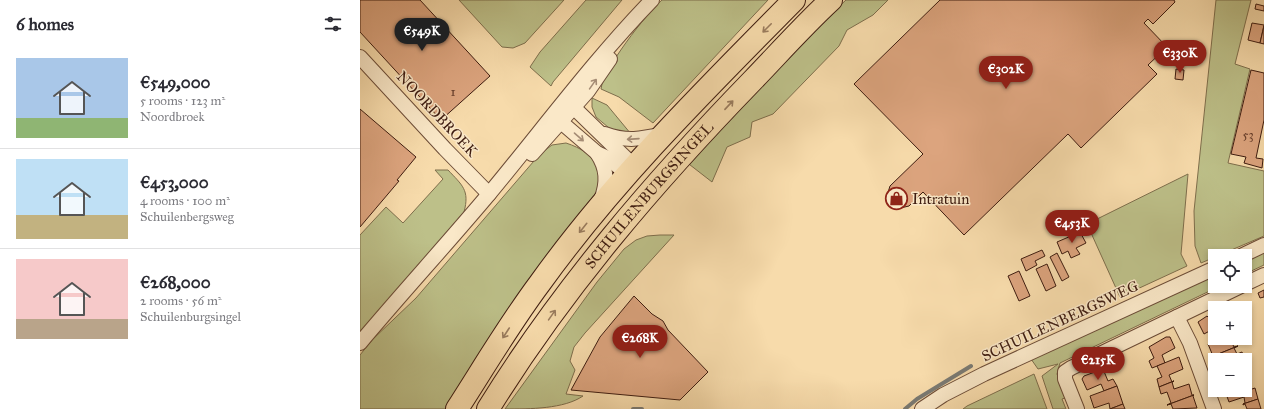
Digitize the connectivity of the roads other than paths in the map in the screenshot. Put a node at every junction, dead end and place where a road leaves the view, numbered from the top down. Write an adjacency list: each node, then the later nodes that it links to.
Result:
1 (652, 0): 5 (street)
2 (794, 0): 8 (main road, SCHUILENBURGSINGEL, one-way to 8)
3 (831, 0): 22 (main road, SCHUILENBURGSINGEL, one-way to 3)
4 (360, 57): 11 (street, NOORDBROEK)
5 (570, 103): 6 (street); 7 (street)
6 (557, 117): 9 (street, one-way to 9); 11 (street)
7 (603, 134): 8 (street, SCHUILENBURGSINGEL, one-way to 7); 10 (street)
8 (663, 134): 10 (main road, SCHUILENBURGSINGEL)
9 (597, 153): 10 (street); 12 (street)
10 (632, 171): 12 (main road, SCHUILENBURGSINGEL)
11 (489, 194): 20 (street)
12 (598, 210): 21 (main road, SCHUILENBURGSINGEL, one-way to 21)
13 (1264, 246): 14 (street)
14 (1252, 251)
15 (1208, 271): 23 (street, SCHUILENBERGSWEG)
16 (1264, 275): 17 (street)
17 (1252, 281)
18 (1227, 293): 19 (street)
19 (1177, 317): 24 (street); 25 (street)
20 (360, 343)
21 (457, 409)
22 (488, 409)
23 (922, 409)
24 (1077, 409)
25 (1214, 409)

